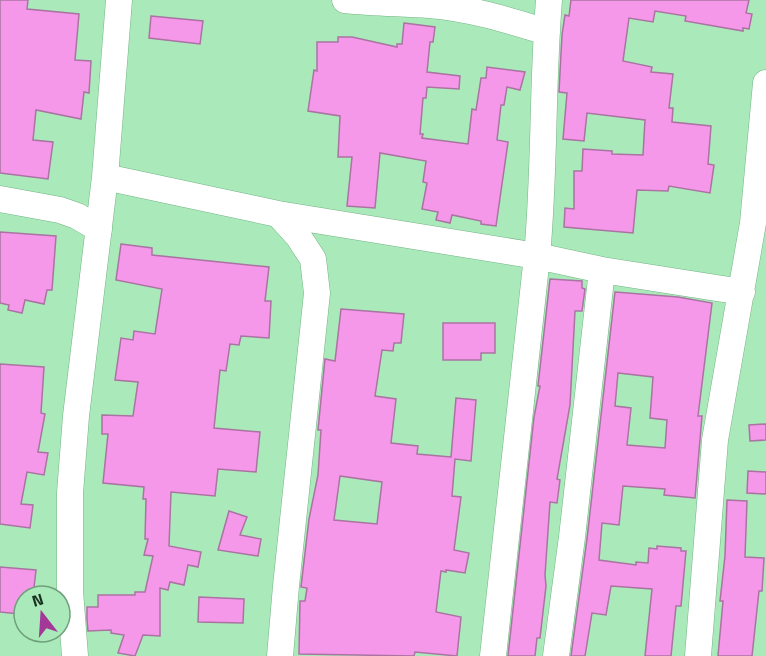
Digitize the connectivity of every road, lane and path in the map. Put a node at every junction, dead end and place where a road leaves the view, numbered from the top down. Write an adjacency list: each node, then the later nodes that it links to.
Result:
1 (118, 0): 6 (street)
2 (345, 0): 4 (street)
3 (549, 0): 4 (street)
4 (547, 32): 10 (street)
5 (766, 83): 12 (street)
6 (105, 177): 8 (street); 9 (street)
7 (0, 199): 9 (street)
8 (278, 214): 10 (street); 14 (street)
9 (99, 229): 13 (street)
10 (537, 256): 11 (street); 15 (street)
11 (602, 270): 12 (street); 16 (street)
12 (742, 292): 17 (street)
13 (75, 656)
14 (280, 656)
15 (493, 656)
16 (556, 656)
17 (698, 656)

